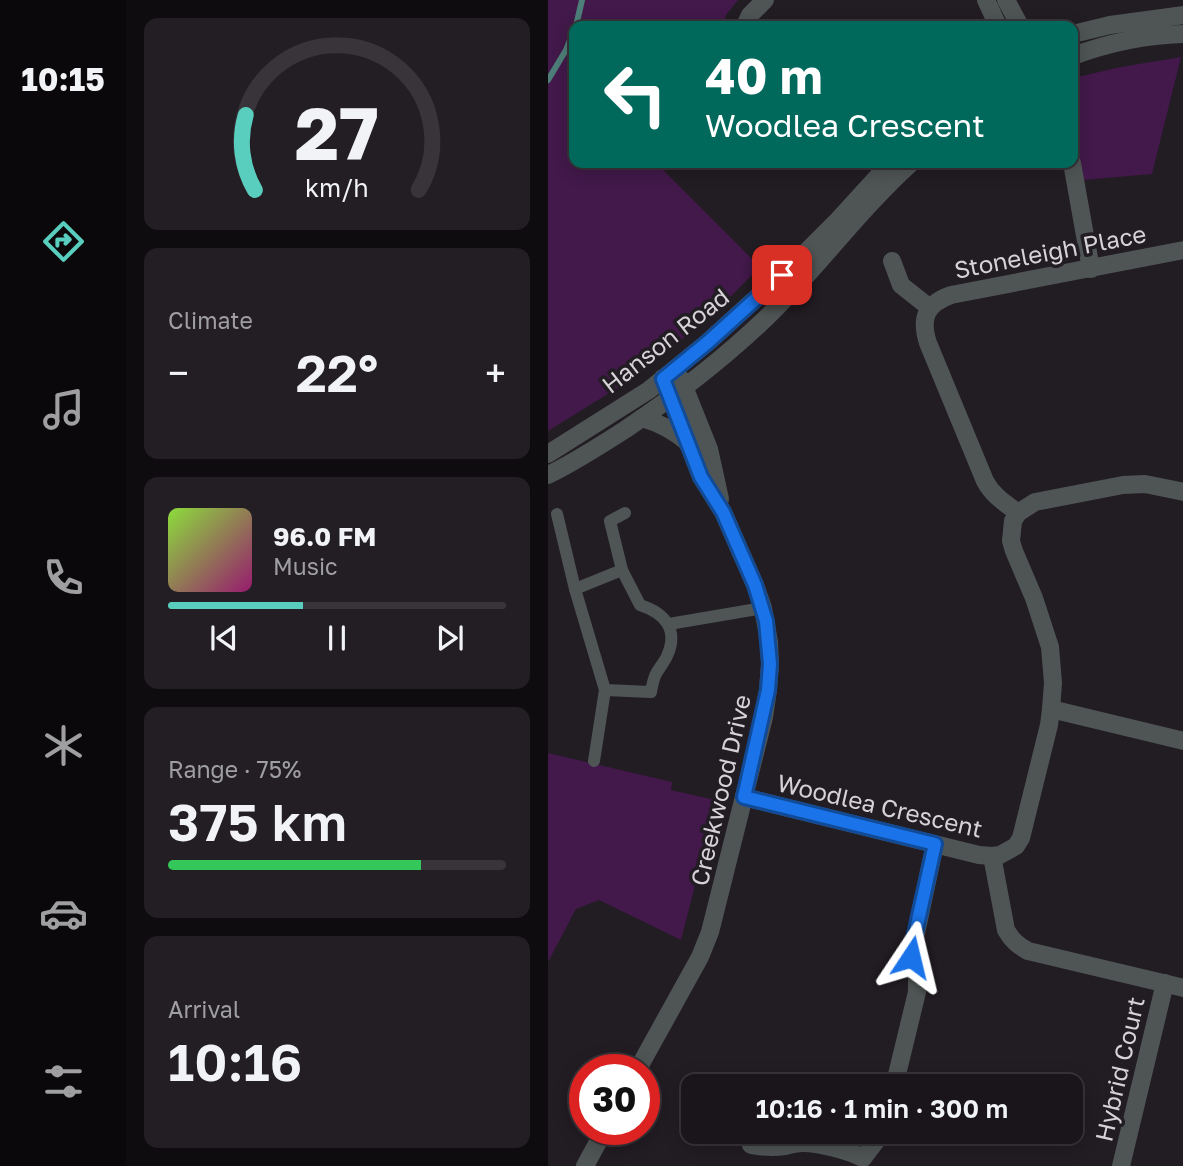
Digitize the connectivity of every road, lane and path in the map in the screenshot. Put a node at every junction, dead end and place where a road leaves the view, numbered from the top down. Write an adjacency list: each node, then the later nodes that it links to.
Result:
1 (765, 0): 5 (street)
2 (986, 0): 6 (street)
3 (1006, 0): 7 (street)
4 (1183, 15): 8 (street)
5 (747, 21)
6 (996, 21)
7 (1017, 21)
8 (1078, 33)
9 (1183, 34): 10 (street)
10 (1078, 54)
11 (885, 168): 18 (street, Hanson Road)
12 (906, 168): 19 (street, Hanson Road)
13 (1073, 168): 16 (street)
14 (1183, 250): 16 (street, Stoneleigh Place)
15 (892, 261): 17 (street, Stoneleigh Place)
16 (1091, 269): 17 (street, Stoneleigh Place)
17 (930, 308): 27 (street, Stoneleigh Place)
18 (670, 373): 19 (street, Creekwood Drive); 22 (street, Hanson Road)
19 (677, 393): 20 (street, Hanson Road); 21 (street, Creekwood Drive); 25 (street, Creekwood Drive)
20 (642, 418): 21 (street); 23 (street, Hanson Road)
21 (687, 442): 25 (street, Creekwood Drive)
22 (548, 453)
23 (548, 475)
24 (1183, 492): 27 (street)
25 (723, 512): 31 (street, Creekwood Drive)
26 (625, 513): 29 (lane)
27 (1018, 513): 34 (street)
28 (557, 514): 30 (lane)
29 (622, 570): 30 (lane); 32 (lane)
30 (575, 589): 33 (lane)
31 (763, 608): 32 (lane); 37 (street, Creekwood Drive)
32 (669, 624): 33 (lane)
33 (605, 690): 36 (lane)
34 (1051, 709): 35 (street); 39 (street)
35 (1183, 741)
36 (595, 761)
37 (744, 797): 38 (street, Woodlea Crescent); 42 (street, Creekwood Drive)
38 (935, 844): 39 (street, Woodlea Crescent); 43 (street)
39 (992, 856): 40 (street, Woodlea Crescent)
40 (1165, 983): 41 (street, Woodlea Crescent); 49 (street, Hybrid Court)
41 (1183, 988)
42 (646, 1054)
43 (897, 1074)
44 (875, 1144): 47 (street)
45 (596, 1145): 48 (street)
46 (750, 1145): 47 (street)
47 (864, 1162)
48 (585, 1166)
49 (1121, 1166)

